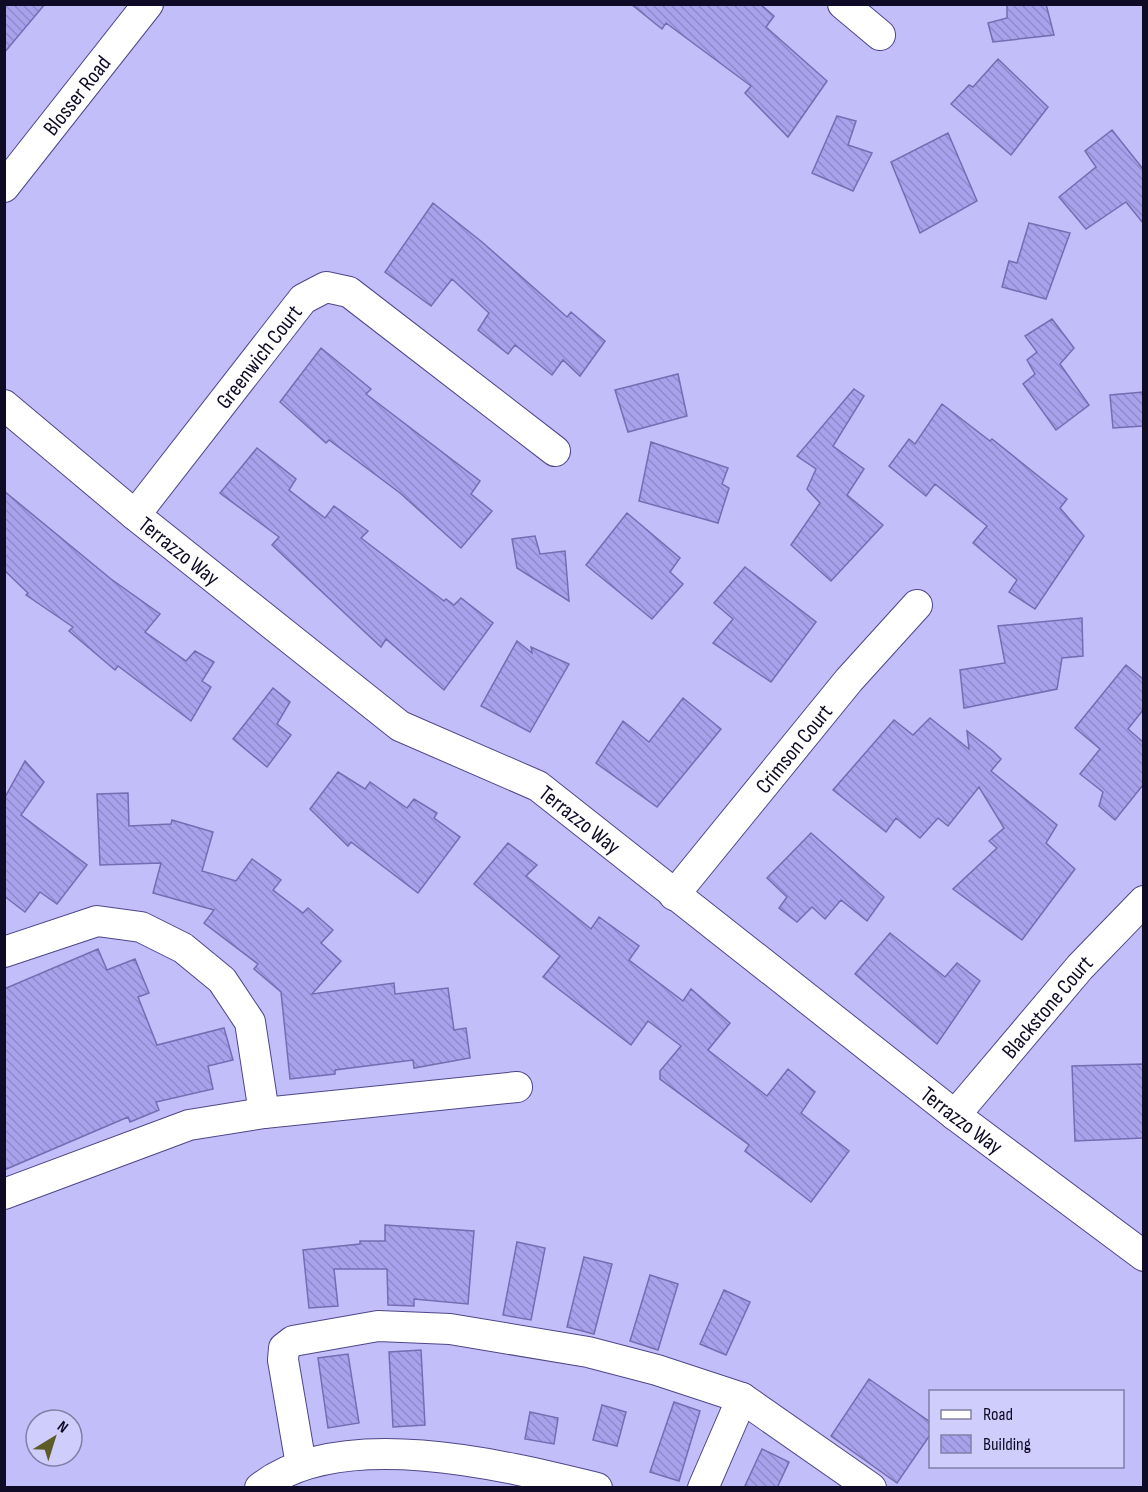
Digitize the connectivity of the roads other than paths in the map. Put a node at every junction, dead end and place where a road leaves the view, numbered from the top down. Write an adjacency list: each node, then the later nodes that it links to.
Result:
1 (148, 4): 4 (street, Blosser Road)
2 (843, 4): 3 (street)
3 (880, 35)
4 (4, 187)
5 (4, 405): 7 (street, Terrazzo Way)
6 (555, 451): 7 (street, Greenwich Court)
7 (135, 515): 9 (street, Terrazzo Way)
8 (917, 605): 9 (street, Crimson Court)
9 (674, 895): 14 (street, Terrazzo Way)
10 (1143, 901): 14 (street, Blackstone Court)
11 (4, 952): 13 (street)
12 (518, 1087): 13 (street)
13 (264, 1113): 15 (street)
14 (956, 1115): 16 (street, Terrazzo Way)
15 (4, 1194)
16 (1143, 1256)
17 (742, 1398): 18 (street); 21 (street); 22 (street)
18 (301, 1465): 19 (street); 20 (street)
19 (260, 1488)
20 (597, 1488)
21 (703, 1488)
22 (871, 1488)

